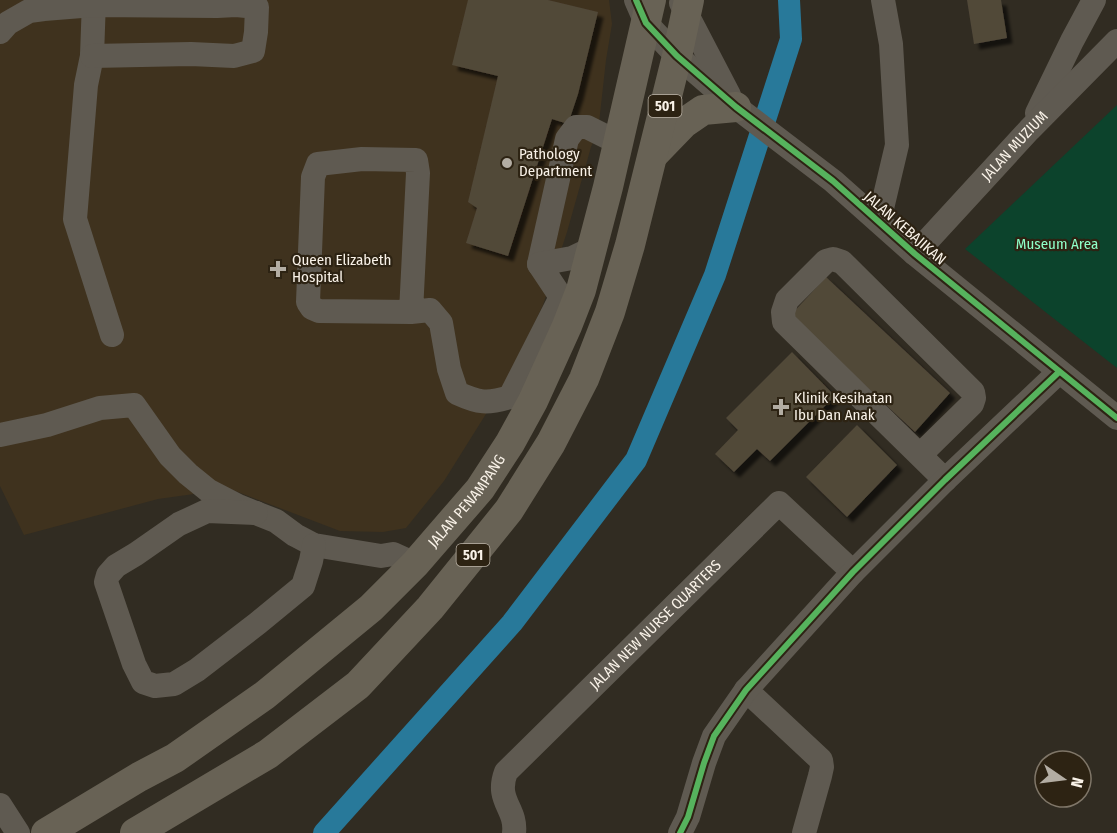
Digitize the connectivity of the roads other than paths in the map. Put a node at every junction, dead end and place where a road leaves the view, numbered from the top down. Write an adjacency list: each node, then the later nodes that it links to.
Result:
1 (883, 0): 15 (street)
2 (1094, 0): 12 (street)
3 (94, 2): 4 (street); 7 (street); 10 (street)
4 (263, 3): 10 (street)
5 (685, 4): 9 (main road, 501); 11 (street, JALAN KEBAJIKAN)
6 (644, 8): 9 (street, JALAN KEBAJIKAN); 13 (main road, JALAN PENAMPANG / 501)
7 (0, 32)
8 (1117, 41): 12 (street, JALAN MUZIUM)
9 (677, 56): 11 (street, JALAN KEBAJIKAN); 14 (main road, 501)
10 (92, 57): 20 (street)
11 (736, 107): 14 (main road); 15 (street, JALAN KEBAJIKAN)
12 (1029, 130): 17 (street, JALAN MUZIUM)
13 (619, 143): 16 (main road, JALAN PENAMPANG / 501); 18 (street)
14 (652, 156): 27 (main road, 501)
15 (879, 221): 17 (street, JALAN KEBAJIKAN)
16 (593, 248): 18 (street); 26 (main road, JALAN PENAMPANG / 501)
17 (915, 254): 21 (street, JALAN KEBAJIKAN)
18 (539, 264): 19 (street)
19 (411, 312): 19 (street)
20 (112, 335)
21 (1059, 372): 22 (street, JALAN KEBAJIKAN); 25 (street)
22 (1117, 418)
23 (0, 435): 28 (street)
24 (920, 456): 24 (street); 25 (street)
25 (945, 480): 31 (street)
26 (480, 489): 27 (main road); 30 (main road, JALAN PENAMPANG / 501)
27 (509, 510): 36 (main road, 501)
28 (256, 513): 29 (street); 29 (street)
29 (314, 545): 30 (street)
30 (415, 564): 35 (main road, JALAN PENAMPANG / 501)
31 (853, 572): 32 (street); 37 (street, JALAN NEW NURSE QUARTERS)
32 (746, 690): 38 (street); 39 (street)
33 (0, 805): 34 (street)
34 (18, 833)
35 (46, 833)
36 (135, 833)
37 (514, 833)
38 (680, 833)
39 (804, 833)

